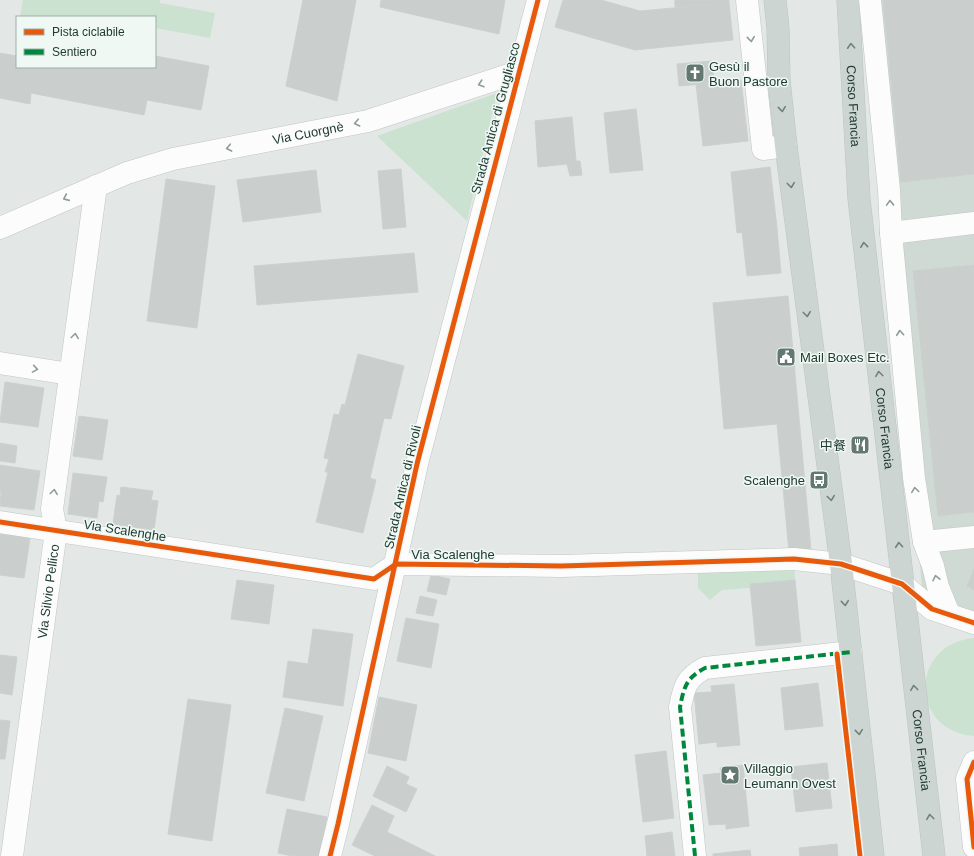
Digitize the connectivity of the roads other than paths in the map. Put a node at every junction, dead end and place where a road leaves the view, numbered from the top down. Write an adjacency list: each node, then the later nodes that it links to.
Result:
1 (538, 0): 6 (street, Strada Antica di Grugliasco)
2 (747, 0): 7 (street, one-way to 7)
3 (776, 0): 7 (main road, one-way to 7)
4 (848, 0): 21 (main road, Corso Francia, one-way to 4)
5 (870, 0): 11 (street, Corso Francia, one-way to 5)
6 (518, 72): 8 (street, Via Cuorgnè, one-way to 8); 12 (street, Strada Antica di Grugliasco)
7 (786, 146): 20 (main road, one-way to 20)
8 (96, 186): 10 (street, Via Cuorgnè, one-way to 10); 14 (street, one-way to 8)
9 (974, 223): 11 (street)
10 (0, 228)
11 (891, 232): 18 (street, Corso Francia, one-way to 11)
12 (474, 241): 19 (street, Strada Antica di Rivoli)
13 (0, 363): 14 (street, one-way to 14)
14 (70, 374): 16 (street, Via Silvio Pellico, one-way to 14)
15 (0, 522): 16 (street, Via Scalenghe)
16 (56, 530): 19 (street, Via Scalenghe); 27 (street, Via Silvio Pellico)
17 (974, 537): 18 (street)
18 (924, 542): 22 (street, Corso Francia, one-way to 18)
19 (396, 564): 20 (street, Via Scalenghe); 28 (street, Strada Antica di Rivoli)
20 (841, 564): 21 (street, Via Scalenghe); 24 (main road, one-way to 24)
21 (902, 584): 22 (street); 31 (main road, Corso Francia, one-way to 21)
22 (949, 614): 23 (street)
23 (974, 623)
24 (851, 652): 29 (street); 30 (main road, one-way to 30)
25 (970, 771): 26 (street)
26 (974, 847)
27 (12, 856)
28 (330, 856)
29 (695, 856)
30 (873, 856)
31 (934, 856)

